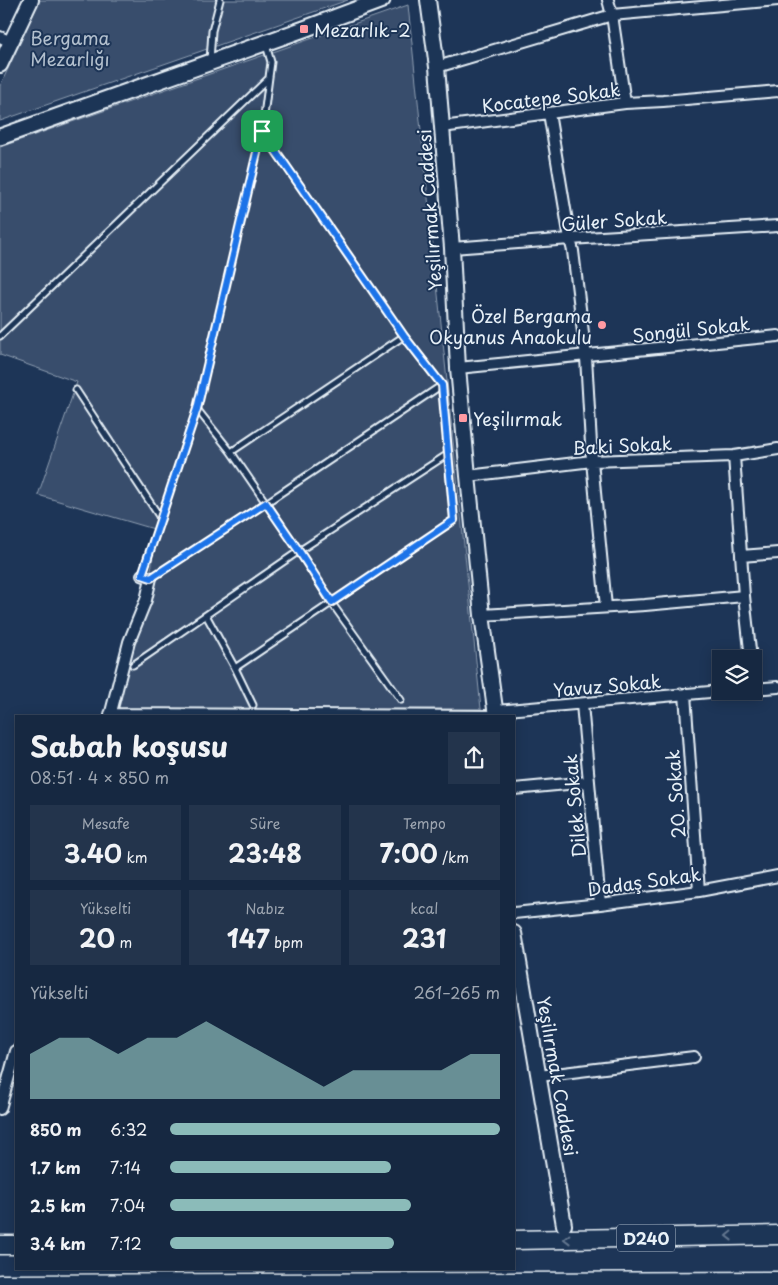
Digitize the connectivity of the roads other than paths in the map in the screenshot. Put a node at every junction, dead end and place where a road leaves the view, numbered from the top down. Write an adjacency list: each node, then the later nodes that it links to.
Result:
1 (31, 0): 8 (street)
2 (220, 0): 10 (lane)
3 (382, 0): 9 (main road)
4 (428, 0): 12 (street, Yeşilırmak Caddesi)
5 (608, 0): 7 (street)
6 (778, 0): 7 (street)
7 (612, 16): 12 (street); 15 (street)
8 (6, 40): 11 (street)
9 (265, 42): 10 (main road); 13 (lane)
10 (210, 62): 19 (main road)
11 (0, 65)
12 (437, 67): 17 (street, Yeşilırmak Caddesi)
13 (269, 79): 18 (lane); 23 (lane)
14 (778, 92): 15 (street, Kocatepe Sokak)
15 (625, 104): 16 (street, Kocatepe Sokak)
16 (549, 114): 17 (street, Kocatepe Sokak); 21 (street)
17 (442, 127): 22 (street, Yeşilırmak Caddesi)
18 (262, 131): 24 (lane); 30 (lane)
19 (0, 137)
20 (778, 226): 21 (street, Güler Sokak)
21 (570, 239): 22 (street, Güler Sokak); 26 (street)
22 (452, 248): 27 (street, Yeşilırmak Caddesi)
23 (0, 336)
24 (404, 336): 28 (lane); 32 (lane)
25 (778, 336): 26 (street, Songül Sokak)
26 (586, 356): 27 (street, Songül Sokak); 35 (street)
27 (458, 368): 36 (street, Yeşilırmak Caddesi)
28 (442, 385): 33 (lane); 37 (lane)
29 (76, 390): 38 (lane)
30 (197, 409): 32 (lane); 38 (lane)
31 (778, 449): 34 (street, Baki Sokak)
32 (231, 452): 37 (lane)
33 (448, 454): 39 (lane); 44 (lane)
34 (734, 456): 35 (street, Baki Sokak); 41 (street)
35 (592, 462): 36 (street, Baki Sokak); 45 (street)
36 (468, 476): 47 (street, Yeşilırmak Caddesi)
37 (266, 503): 39 (lane); 42 (lane)
38 (160, 519): 42 (lane)
39 (299, 551): 44 (lane); 46 (lane)
40 (778, 552): 41 (street)
41 (741, 556): 43 (street)
42 (147, 576): 59 (street)
43 (744, 596): 45 (street); 48 (street)
44 (332, 602): 50 (lane); 55 (lane)
45 (606, 607): 47 (street)
46 (206, 615): 49 (lane); 50 (lane)
47 (482, 615): 58 (street, Yeşilırmak Caddesi)
48 (750, 650)
49 (133, 666)
50 (235, 668): 57 (lane)
51 (778, 687): 52 (street)
52 (762, 688)
53 (712, 692): 54 (street, Yavuz Sokak)
54 (685, 694): 56 (street, Yavuz Sokak); 63 (street, 20. Sokak)
55 (401, 700)
56 (582, 704): 58 (street, Yavuz Sokak); 60 (street, Dilek Sokak)
57 (252, 705)
58 (496, 714): 59 (street, Yavuz Sokak)
59 (110, 715)
60 (588, 782): 61 (street); 64 (street, Dilek Sokak)
61 (515, 789)
62 (778, 876): 63 (street, Dadaş Sokak)
63 (699, 890): 64 (street, Dadaş Sokak)
64 (600, 904): 65 (street, Dadaş Sokak)
65 (515, 913)
66 (515, 939): 69 (street, Yeşilırmak Caddesi)
67 (15, 1055): 70 (street)
68 (694, 1057): 69 (street)
69 (539, 1076): 71 (street, Yeşilırmak Caddesi)
70 (0, 1109)
71 (564, 1225)
72 (778, 1235): 73 (highway, D240, one-way to 73)
73 (515, 1240)
74 (0, 1245): 75 (highway)
75 (15, 1245)
76 (778, 1281): 77 (highway)
77 (0, 1284)

